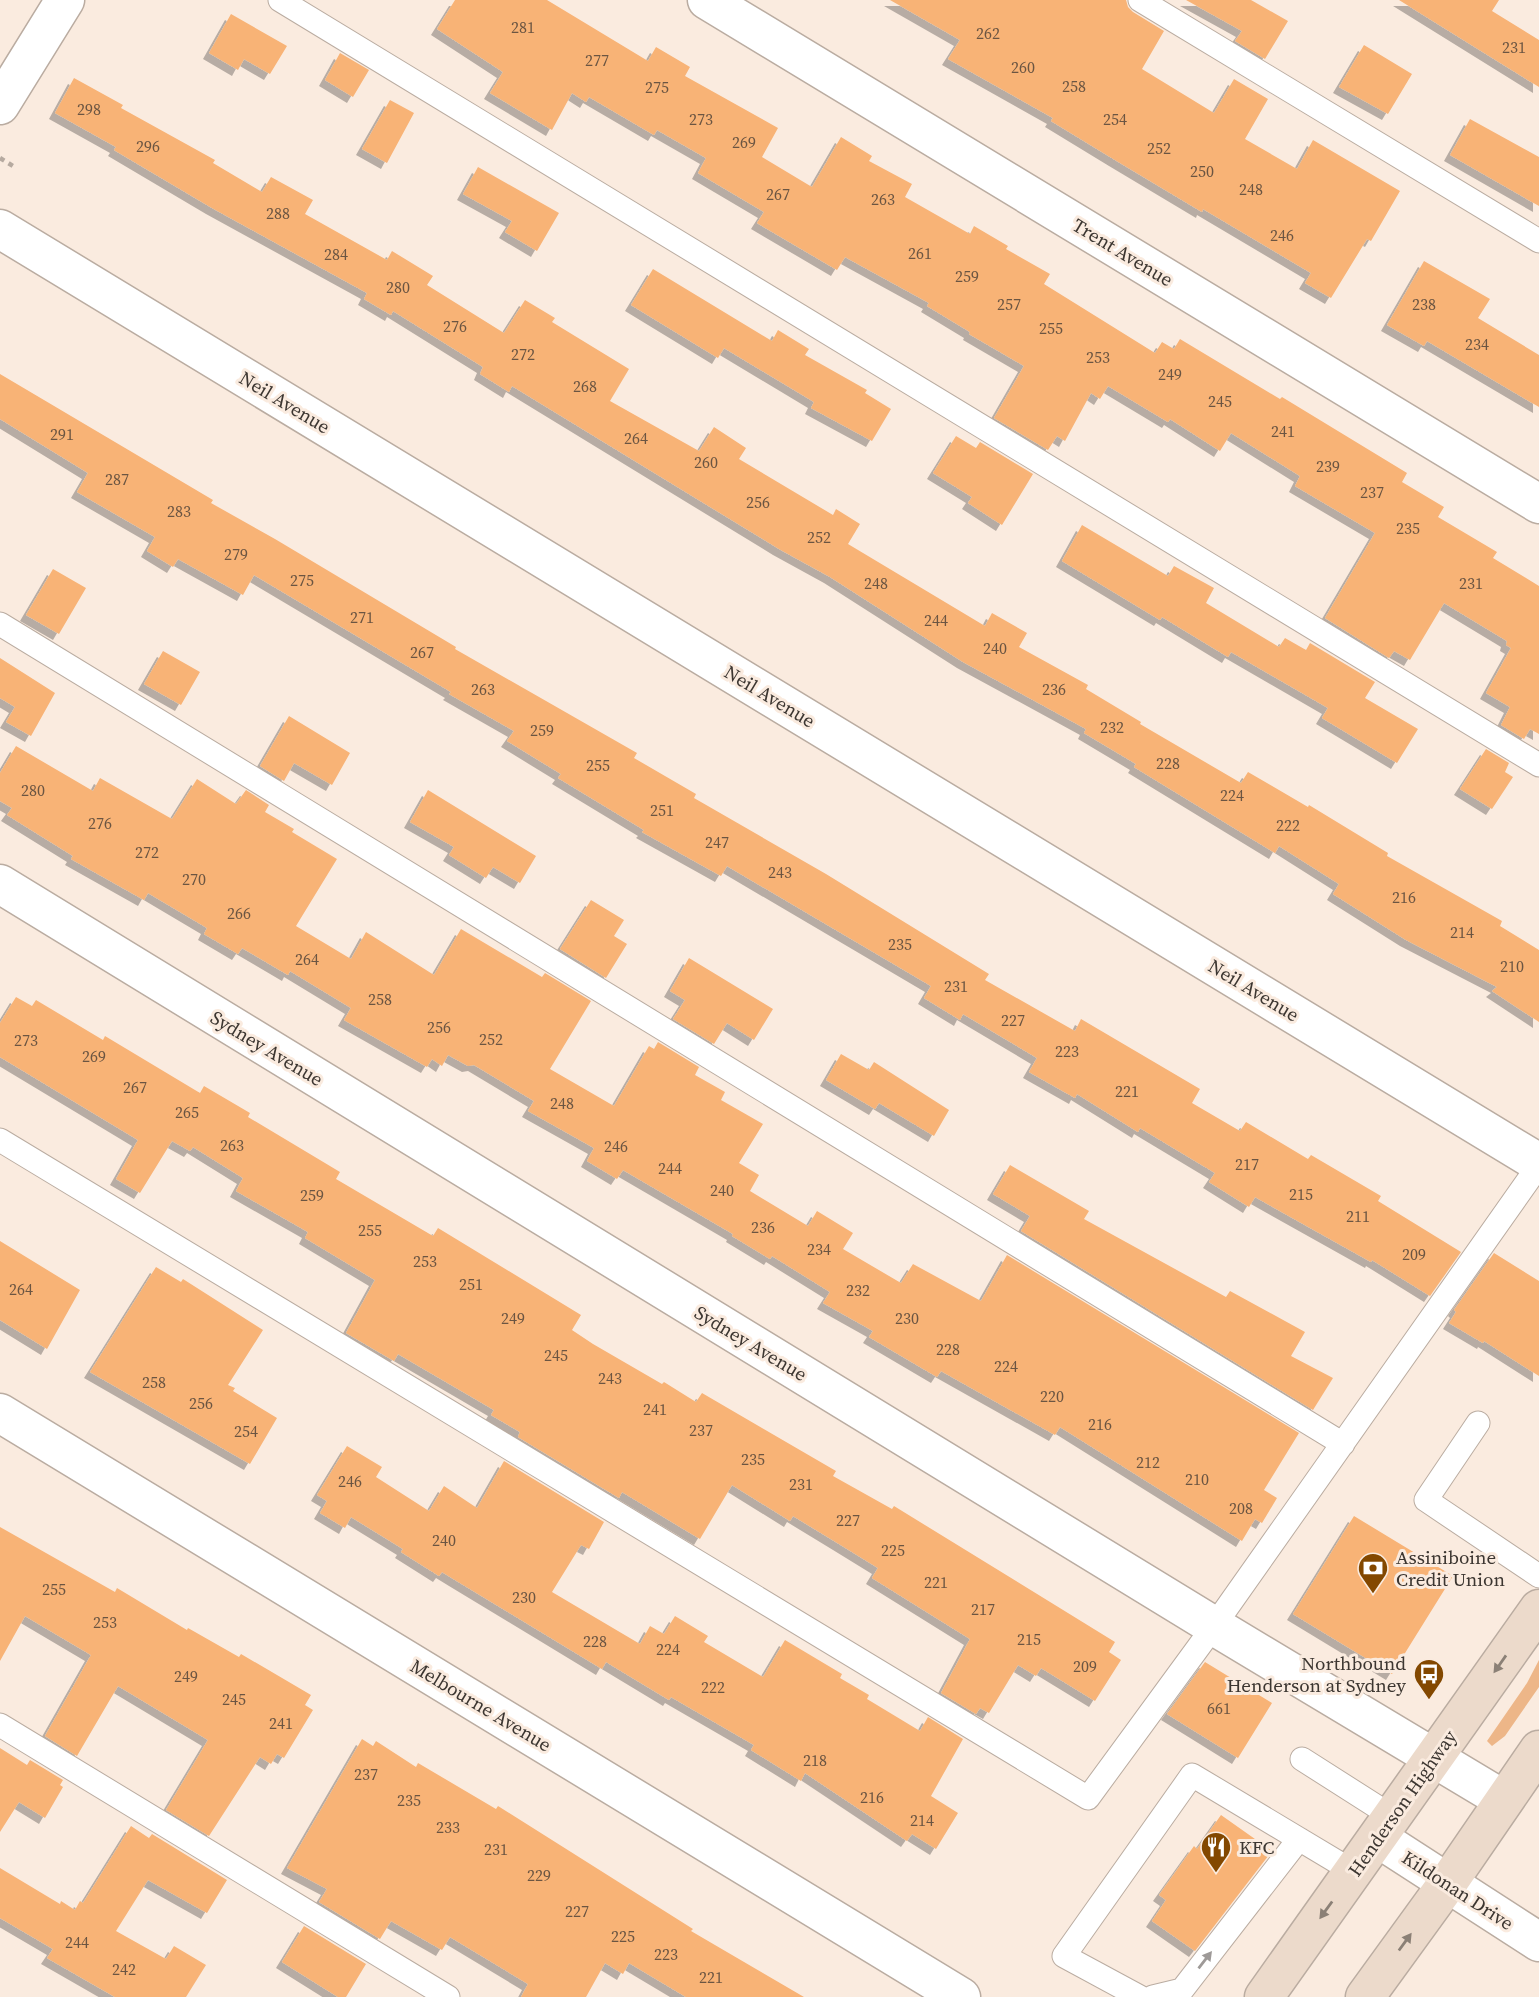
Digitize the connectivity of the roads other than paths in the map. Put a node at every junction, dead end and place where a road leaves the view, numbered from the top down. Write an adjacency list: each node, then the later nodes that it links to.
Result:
1 (65, 0): 5 (street)
2 (279, 0): 10 (lane)
3 (707, 0): 8 (street, Trent Avenue)
4 (1140, 0): 7 (lane)
5 (0, 105)
6 (0, 229): 13 (street, Neil Avenue)
7 (1539, 241)
8 (1539, 504)
9 (0, 624): 16 (lane)
10 (1539, 765)
11 (0, 884): 19 (street, Sydney Avenue)
12 (0, 1140): 19 (lane)
13 (1539, 1164): 16 (lane)
14 (0, 1413): 30 (street, Melbourne Avenue)
15 (1478, 1423): 17 (lane)
16 (1343, 1444): 19 (lane)
17 (1539, 1576)
18 (1539, 1609): 22 (main road, Henderson Highway, one-way to 22)
19 (1214, 1626): 22 (street, Sydney Avenue)
20 (0, 1725): 31 (lane)
21 (1539, 1750): 24 (main road)
22 (1434, 1756): 24 (street, Sydney Avenue); 25 (main road, Henderson Highway)
23 (1302, 1759): 25 (lane)
24 (1504, 1800): 28 (main road)
25 (1385, 1828): 27 (main road, Henderson Highway); 28 (street, Kildonan Drive)
26 (1299, 1839): 27 (lane); 32 (lane); 33 (lane, one-way to 26)
27 (1354, 1872): 34 (main road, Henderson Highway, one-way to 34)
28 (1447, 1884): 29 (street, Kildonan Drive); 35 (main road, one-way to 28)
29 (1539, 1942)
30 (951, 1994)
31 (448, 1997)
32 (1140, 1997)
33 (1153, 1997)
34 (1264, 1997)
35 (1365, 1997)

